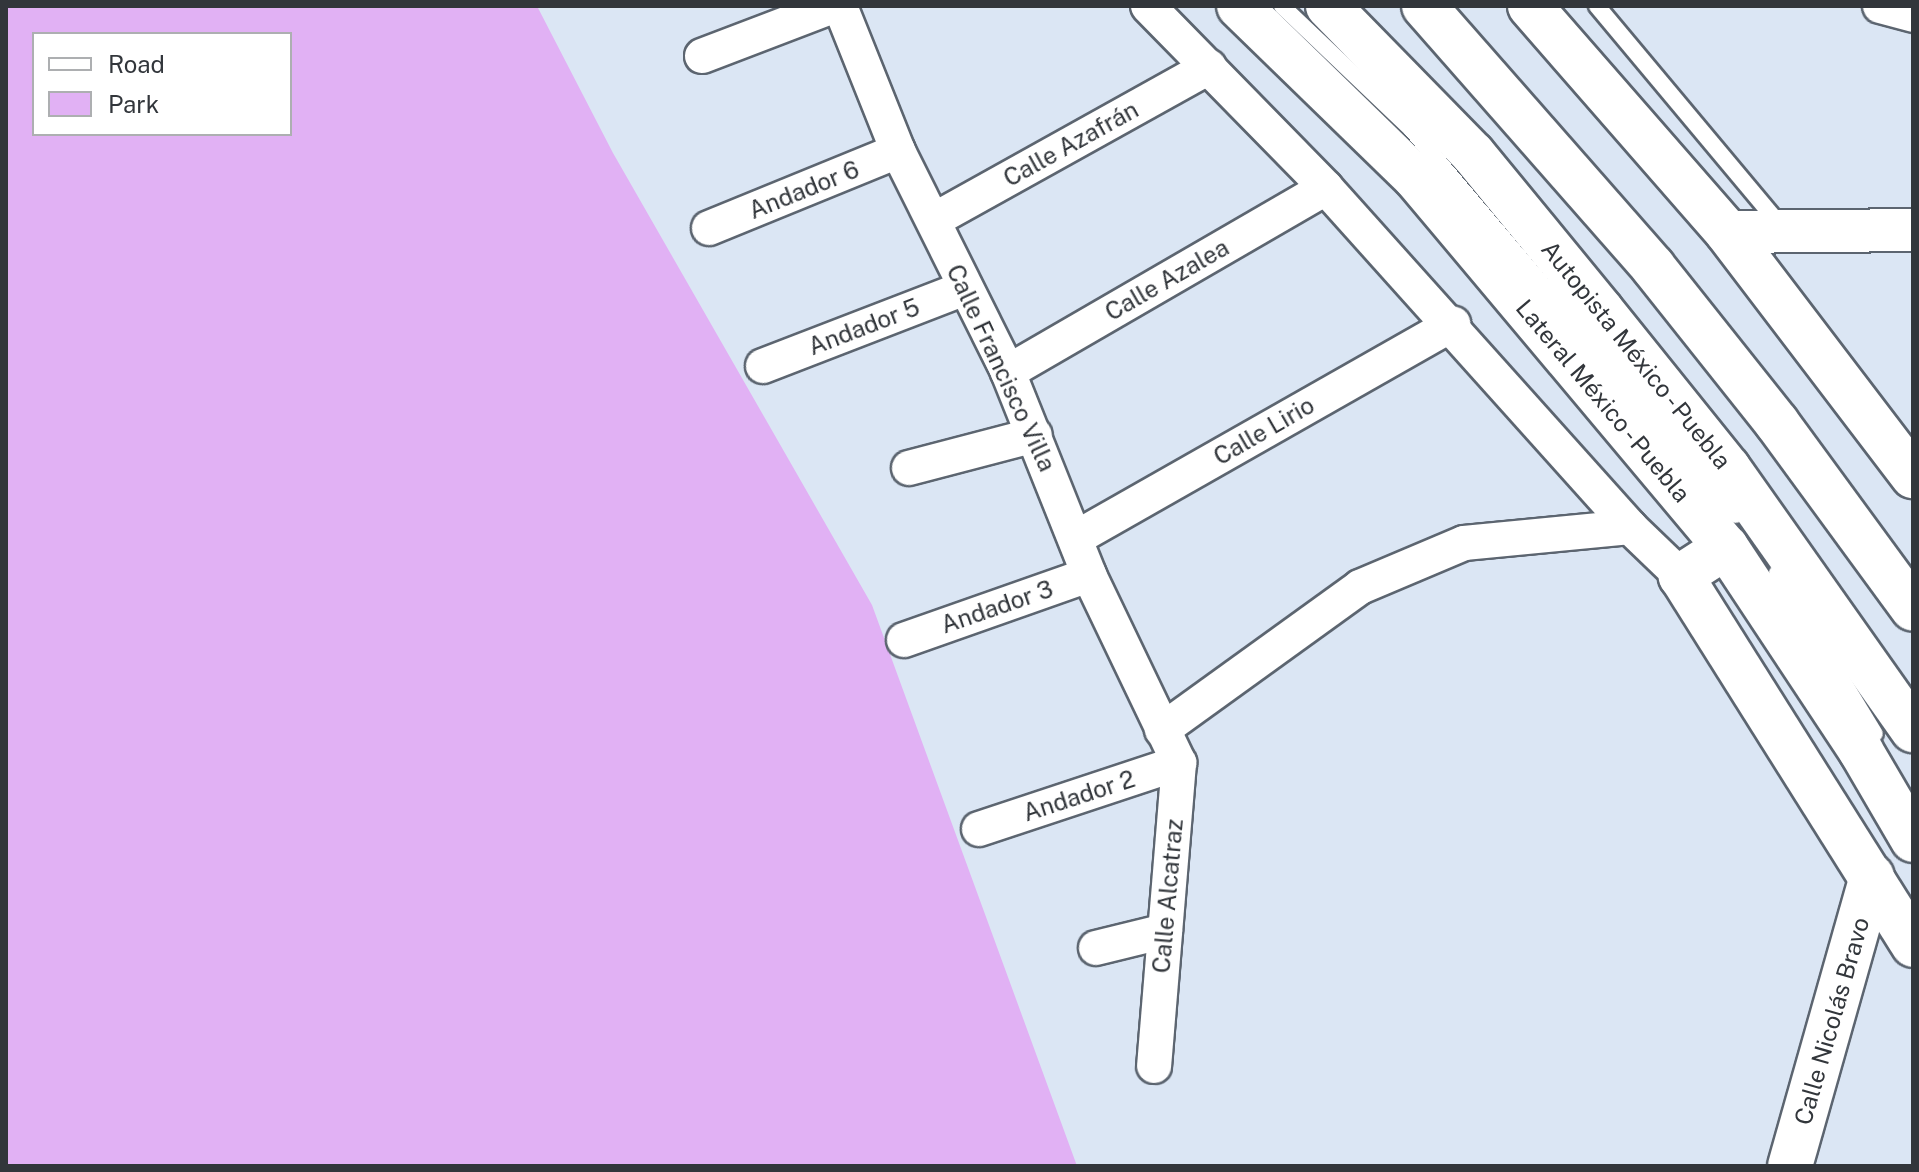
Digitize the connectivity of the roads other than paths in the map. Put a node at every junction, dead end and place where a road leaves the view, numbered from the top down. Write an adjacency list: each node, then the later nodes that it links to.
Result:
1 (833, 6): 13 (street)
2 (840, 6): 15 (street, Calle Francisco Villa)
3 (1148, 6): 14 (street)
4 (1239, 6): 31 (main road, Lateral México - Puebla)
5 (1253, 6): 40 (lane)
6 (1282, 6): 37 (lane)
7 (1328, 6): 37 (main road, Autopista México - Puebla)
8 (1424, 6): 34 (main road)
9 (1530, 6): 21 (main road)
10 (1597, 6): 20 (lane)
11 (1880, 6): 12 (street)
12 (1913, 15)
13 (702, 56)
14 (1209, 67): 16 (street); 17 (street, Calle Azafrán)
15 (898, 151): 17 (street, Calle Francisco Villa); 18 (street, Andador 6)
16 (1326, 188): 23 (street); 25 (street, Calle Azalea)
17 (934, 220): 22 (street, Calle Francisco Villa)
18 (709, 228)
19 (1913, 230): 20 (street)
20 (1802, 236): 21 (street)
21 (1740, 248): 28 (main road)
22 (965, 288): 24 (street, Andador 5); 25 (street, Calle Francisco Villa)
23 (1453, 324): 29 (street); 30 (street, Calle Lirio)
24 (763, 366)
25 (1008, 372): 26 (street, Calle Francisco Villa)
26 (1035, 435): 27 (street); 30 (street, Calle Francisco Villa)
27 (909, 468)
28 (1913, 476)
29 (1630, 527): 33 (street); 36 (street)
30 (1076, 538): 32 (street, Calle Francisco Villa)
31 (1726, 547): 33 (main road); 41 (main road, Lateral México - Puebla)
32 (1089, 575): 35 (street, Andador 3); 36 (street, Calle Francisco Villa)
33 (1681, 576): 42 (main road)
34 (1913, 609)
35 (904, 640)
36 (1162, 730): 38 (street)
37 (1898, 740)
38 (1179, 763): 39 (street, Andador 2); 43 (street, Calle Alcatraz)
39 (979, 829)
40 (1913, 829)
41 (1913, 840)
42 (1872, 876): 44 (main road); 47 (main road, Calle Nicolás Bravo)
43 (1165, 931): 45 (street); 46 (street, Calle Alcatraz)
44 (1913, 945)
45 (1096, 948)
46 (1154, 1066)
47 (1790, 1166)

